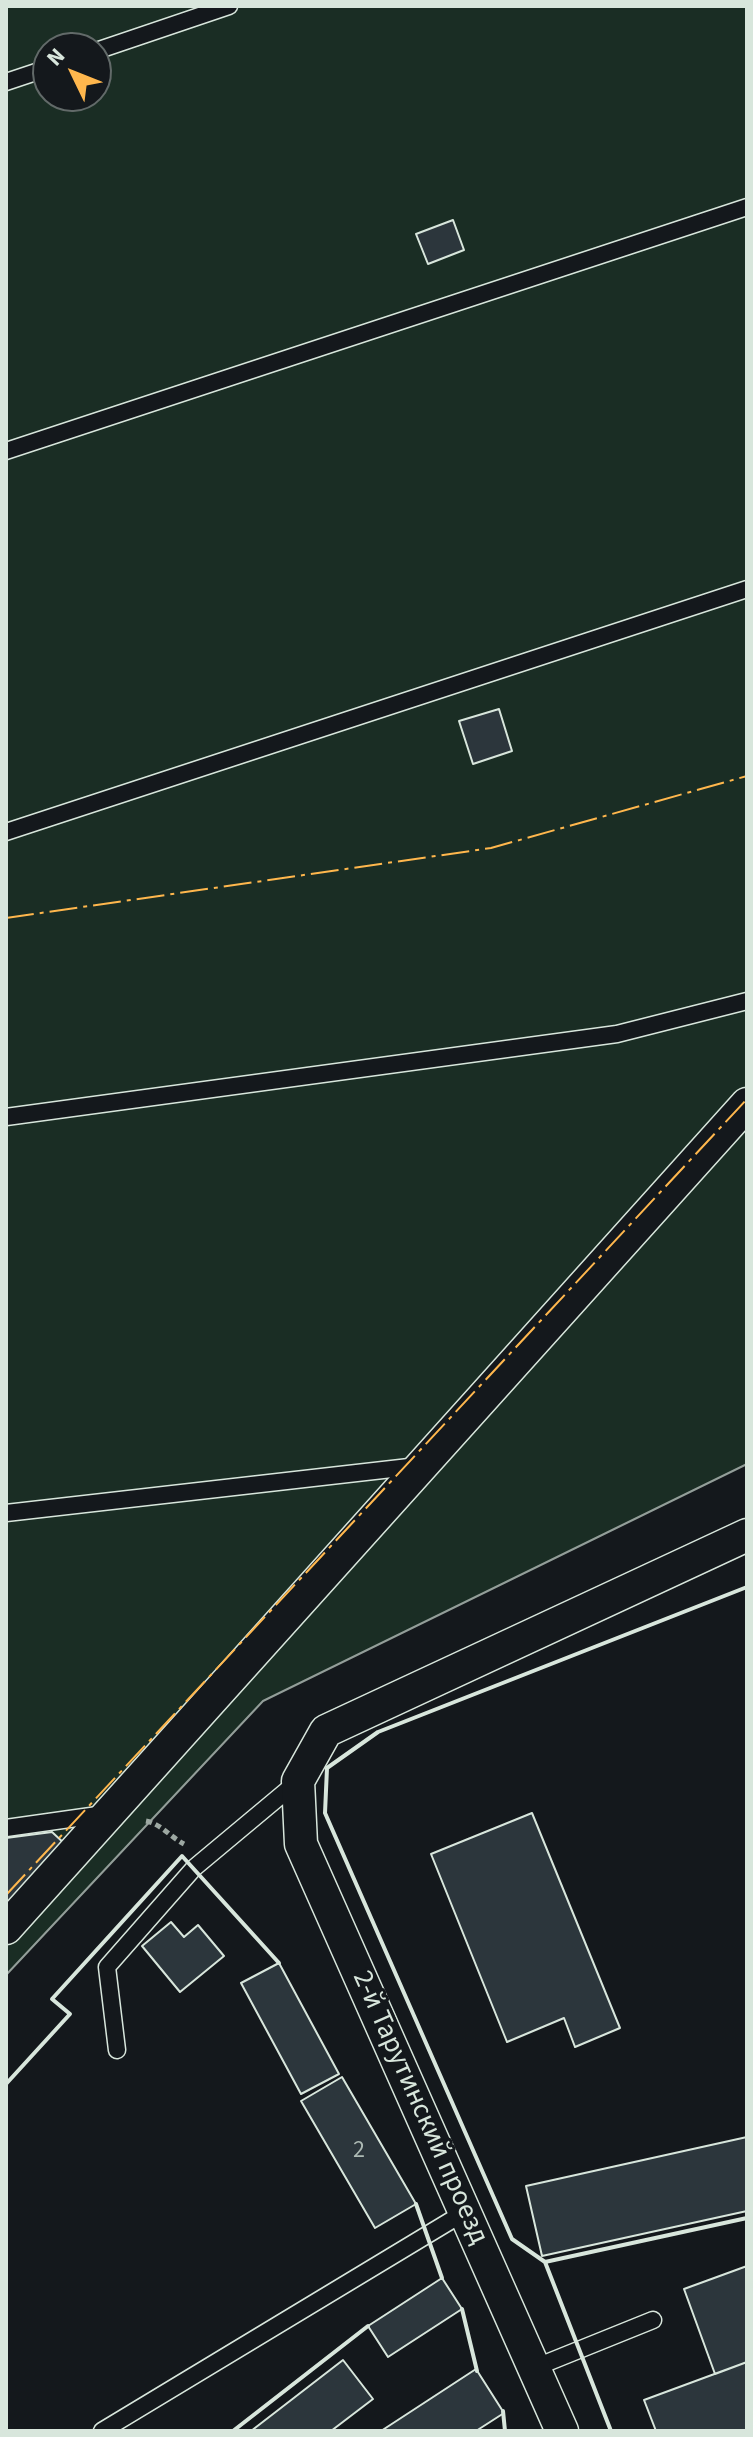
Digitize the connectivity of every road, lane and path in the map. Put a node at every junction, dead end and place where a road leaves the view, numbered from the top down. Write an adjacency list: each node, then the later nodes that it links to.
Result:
1 (229, 6): 2 (lane)
2 (112, 46)
3 (32, 73): 4 (lane)
4 (6, 82)
5 (747, 207): 6 (lane)
6 (6, 451)
7 (747, 589): 8 (lane)
8 (6, 832)
9 (747, 1001): 11 (lane)
10 (747, 1104): 12 (street)
11 (6, 1117)
12 (420, 1466): 13 (lane); 16 (street)
13 (6, 1513)
14 (747, 1535): 15 (street)
15 (298, 1781): 19 (lane); 20 (street, 2-й Тарутинский проезд)
16 (111, 1814): 17 (lane); 18 (street)
17 (6, 1828)
18 (6, 1928)
19 (117, 2050)
20 (465, 2212): 22 (street, 2-й Тарутинский проезд); 23 (lane)
21 (653, 2320): 22 (lane)
22 (534, 2368): 24 (street, 2-й Тарутинский проезд)
23 (102, 2431)
24 (562, 2431)

